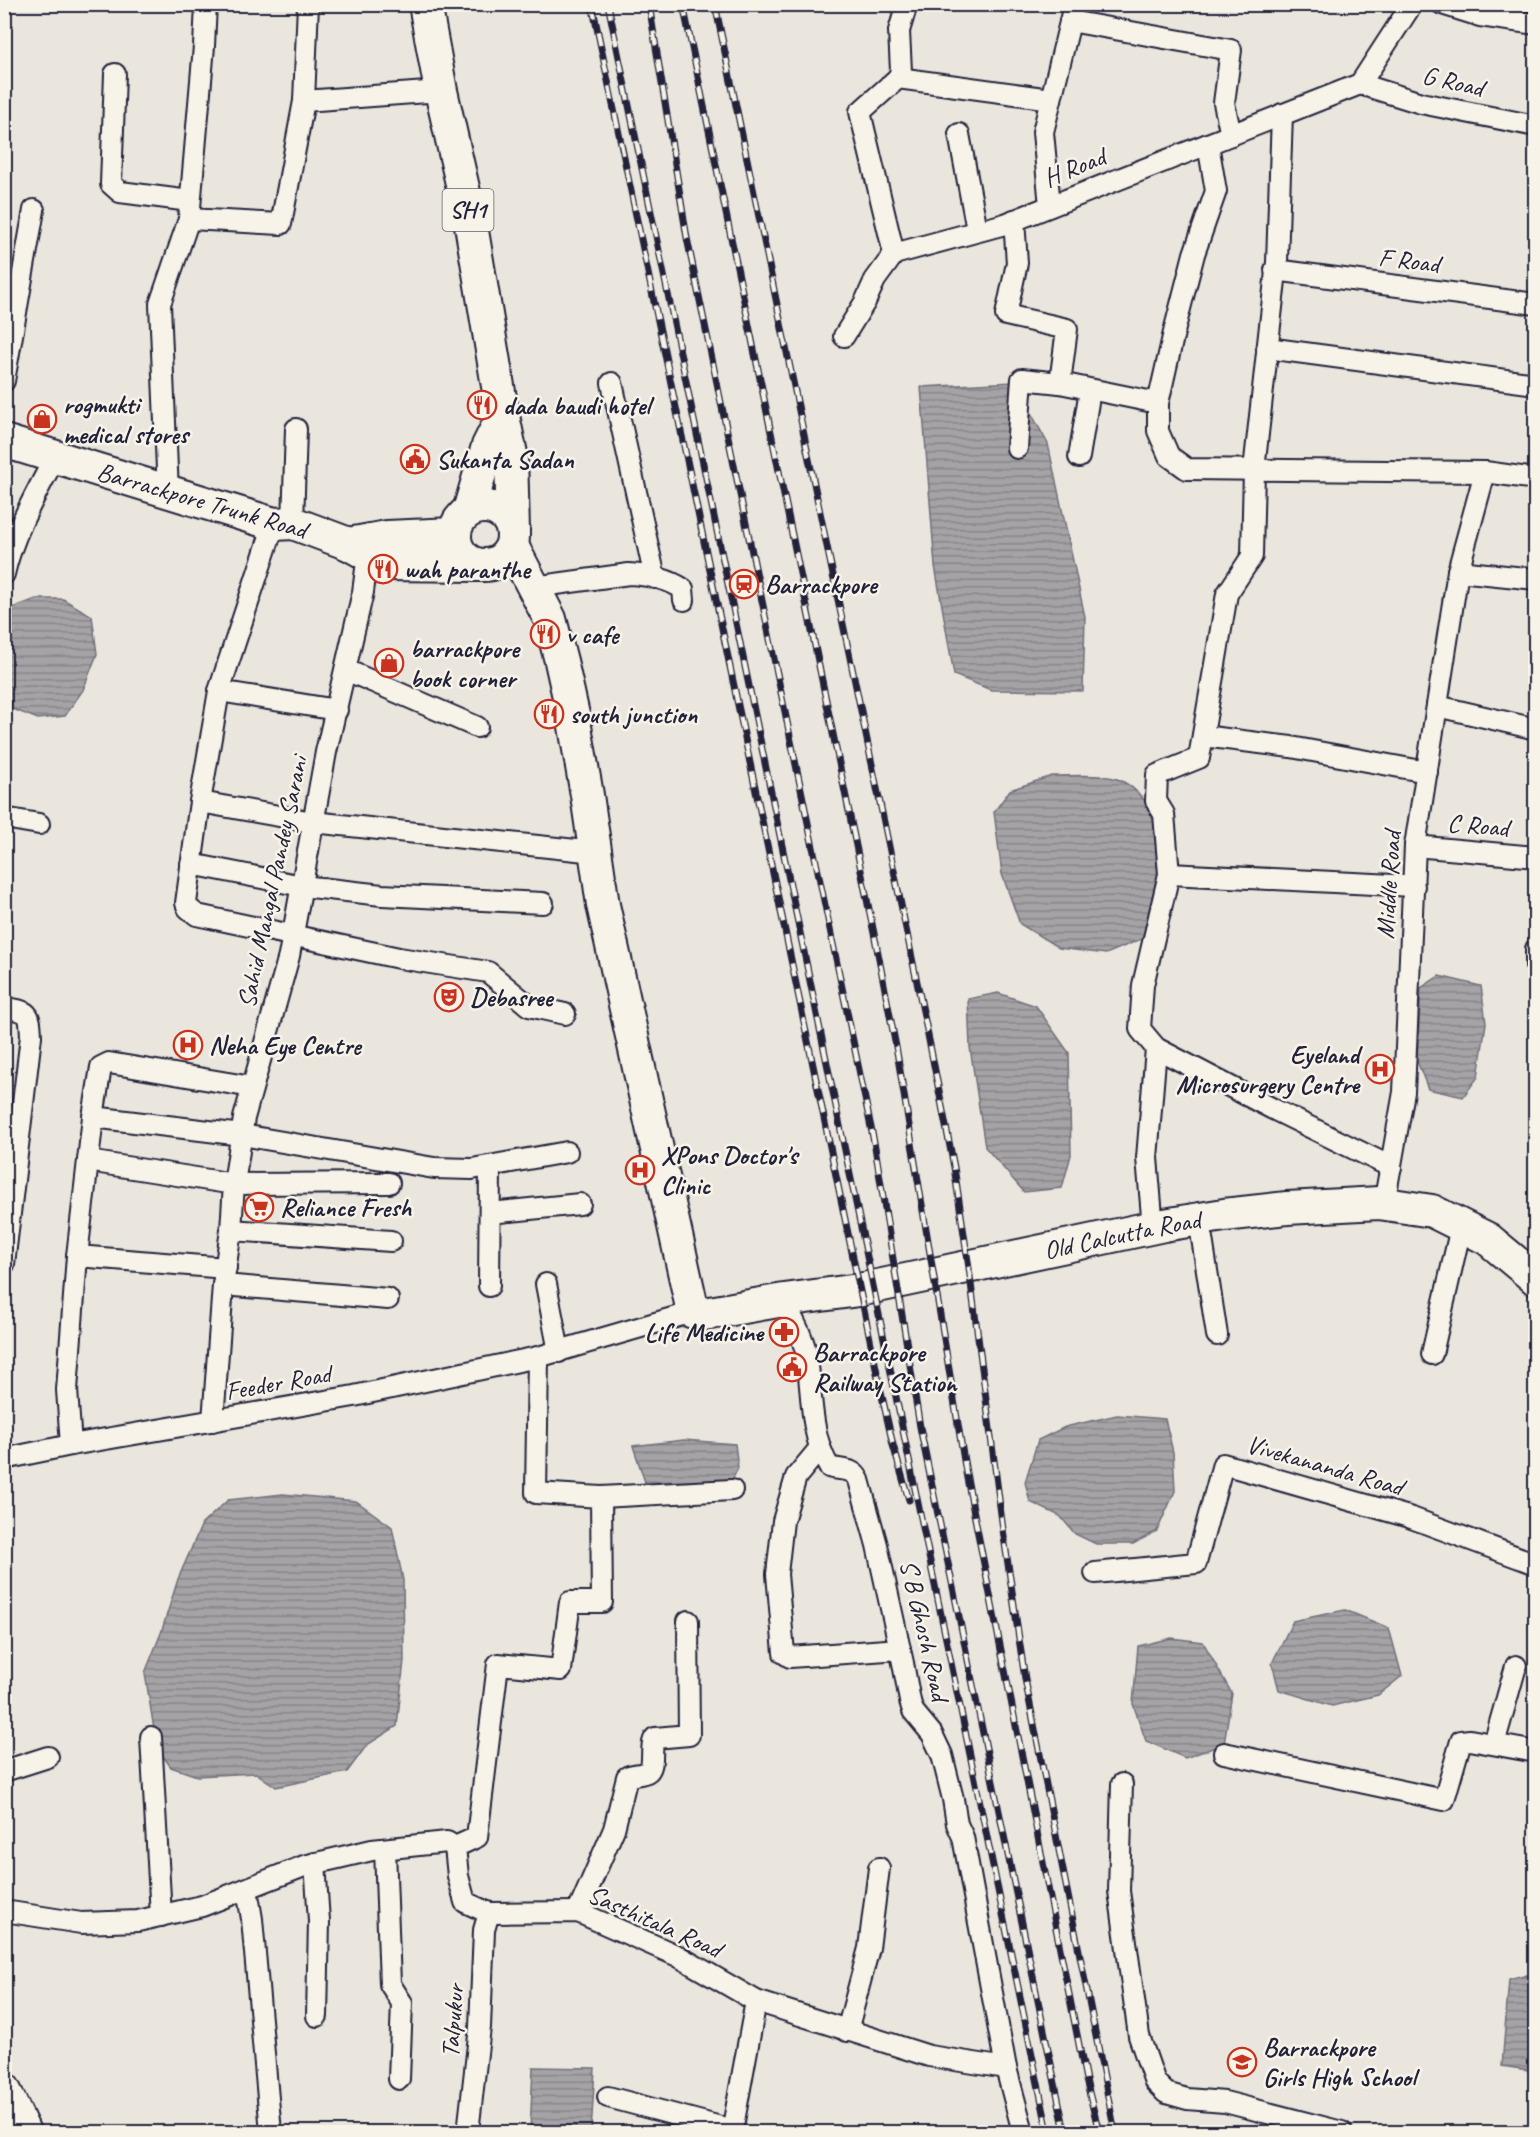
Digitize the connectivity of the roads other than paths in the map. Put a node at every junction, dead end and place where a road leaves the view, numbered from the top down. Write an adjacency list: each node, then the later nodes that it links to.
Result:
1 (206, 4): 22 (street)
2 (308, 4): 14 (street)
3 (425, 4): 12 (main road, SH1)
4 (907, 4): 10 (street)
5 (1412, 4): 11 (street)
6 (1442, 4): 8 (street)
7 (1071, 13): 13 (street); 18 (street)
8 (1536, 24)
9 (115, 74): 22 (street)
10 (898, 78): 13 (street); 25 (street)
11 (1360, 84): 15 (street, H Road); 16 (street, G Road)
12 (441, 91): 14 (street); 36 (main road, SH1)
13 (1051, 99): 20 (street)
14 (304, 101): 22 (street)
15 (1282, 114): 18 (street, H Road); 26 (street)
16 (1536, 126)
17 (959, 134): 24 (street)
18 (1231, 135): 19 (street, H Road)
19 (1208, 144): 20 (street, H Road); 35 (street)
20 (1050, 206): 23 (street, H Road)
21 (34, 210): 30 (street)
22 (190, 210): 45 (street)
23 (1014, 220): 24 (street, H Road); 32 (street)
24 (977, 231): 25 (street, H Road)
25 (894, 254): 28 (street)
26 (1275, 270): 27 (street, F Road); 29 (street)
27 (1536, 304)
28 (844, 336)
29 (1267, 348): 33 (street); 42 (street)
30 (4, 381)
31 (612, 383): 53 (street)
32 (1060, 383): 34 (street); 39 (street)
33 (1536, 384)
34 (1090, 390): 35 (street); 41 (street)
35 (1158, 403): 42 (street)
36 (503, 417): 47 (main road); 48 (main road, SH1)
37 (296, 429): 46 (street)
38 (4, 441): 40 (main road, Barrackpore Trunk Road)
39 (1017, 448)
40 (55, 457): 45 (main road, Barrackpore Trunk Road); 52 (street)
41 (1079, 457)
42 (1254, 470): 43 (street); 63 (street)
43 (1485, 472): 44 (street); 51 (street, Middle Road)
44 (1536, 479)
45 (168, 493): 46 (main road, Barrackpore Trunk Road)
46 (284, 523): 49 (main road, Barrackpore Trunk Road); 58 (street)
47 (462, 523): 48 (main road, Barrackpore Trunk Road); 49 (main road, Barrackpore Trunk Road); 50 (main road)
48 (513, 539): 50 (main road, Barrackpore Trunk Road); 55 (main road)
49 (362, 546): 50 (main road, Barrackpore Trunk Road); 57 (street, Sahid Mangal Pandey Sarani)
50 (478, 565)
51 (1458, 571): 54 (street); 59 (street, Middle Road)
52 (4, 574)
53 (655, 578): 55 (street); 56 (street)
54 (1536, 579)
55 (534, 587): 70 (main road)
56 (684, 600)
57 (345, 674): 60 (street, Sahid Mangal Pandey Sarani); 61 (street)
58 (219, 691): 60 (street); 65 (street)
59 (1437, 706): 62 (street); 64 (street, Middle Road)
60 (337, 710): 67 (street, Sahid Mangal Pandey Sarani)
61 (477, 727)
62 (1536, 729)
63 (1203, 736): 64 (street); 73 (street)
64 (1427, 772): 69 (street, Middle Road)
65 (200, 802): 67 (street); 72 (street)
66 (4, 818): 68 (street)
67 (313, 822): 70 (street); 74 (street, Sahid Mangal Pandey Sarani)
68 (39, 824)
69 (1415, 846): 71 (street, C Road); 75 (street, Middle Road)
70 (596, 852): 108 (main road)
71 (1536, 857)
72 (191, 864): 74 (street); 77 (street)
73 (1168, 874): 75 (street); 82 (street)
74 (302, 886): 76 (street); 77 (street, Sahid Mangal Pandey Sarani)
75 (1414, 886): 89 (street, Middle Road)
76 (543, 903)
77 (292, 935): 81 (street); 83 (street, Sahid Mangal Pandey Sarani)
78 (1536, 949): 79 (street)
79 (1536, 965)
80 (4, 1008): 101 (street)
81 (565, 1014)
82 (1156, 1048): 89 (street); 97 (street)
83 (252, 1087): 84 (street); 85 (street, Sahid Mangal Pandey Sarani)
84 (93, 1118): 85 (street); 87 (street)
85 (242, 1135): 88 (street); 91 (street, Sahid Mangal Pandey Sarani)
86 (567, 1152): 88 (street)
87 (88, 1161): 91 (street); 100 (street)
88 (490, 1166): 94 (street)
89 (1391, 1167): 93 (street, Middle Road)
90 (389, 1183): 91 (street)
91 (234, 1184): 98 (street, Sahid Mangal Pandey Sarani)
92 (580, 1204): 94 (street)
93 (1384, 1204): 95 (main road, Old Calcutta Road); 96 (main road, Old Calcutta Road)
94 (490, 1214): 105 (street)
95 (1199, 1219): 97 (main road, Old Calcutta Road); 109 (street)
96 (1461, 1227): 103 (main road, Old Calcutta Road); 111 (street)
97 (1153, 1228): 107 (main road, Old Calcutta Road)
98 (231, 1230): 99 (street); 102 (street, Sahid Mangal Pandey Sarani)
99 (391, 1241)
100 (77, 1256): 102 (street); 114 (street)
101 (4, 1264)
102 (224, 1277): 106 (street); 113 (street, Sahid Mangal Pandey Sarani)
103 (1536, 1279)
104 (546, 1284): 110 (street)
105 (489, 1287)
106 (388, 1299)
107 (784, 1300): 108 (main road, Old Calcutta Road); 115 (street)
108 (693, 1312): 110 (street, Feeder Road)
109 (1217, 1335)
110 (559, 1352): 112 (street, Feeder Road)
111 (1432, 1354)
112 (538, 1357): 113 (street, Feeder Road); 118 (street)
113 (213, 1421): 114 (street, Feeder Road)
114 (71, 1445): 116 (street, Feeder Road)
115 (820, 1448): 122 (street, S B Ghosh Road); 122 (street)
116 (4, 1459)
117 (732, 1490): 118 (street)
118 (601, 1497): 131 (street)
119 (1536, 1564): 120 (street, Vivekananda Road)
120 (1095, 1573)
121 (688, 1621): 137 (street)
122 (900, 1648): 143 (street, S B Ghosh Road)
123 (1516, 1666): 125 (street)
124 (151, 1737): 139 (street)
125 (1494, 1744): 126 (street); 127 (street)
126 (1536, 1752)
127 (1224, 1753)
128 (48, 1757): 129 (street)
129 (4, 1771)
130 (1122, 1784): 152 (street)
131 (455, 1847): 132 (street); 138 (street)
132 (385, 1849): 133 (street); 144 (street)
133 (315, 1863): 135 (street); 141 (street)
134 (879, 1868): 142 (street)
135 (247, 1889): 139 (street); 149 (street)
136 (4, 1911): 139 (street)
137 (578, 1912): 138 (street, Sasthitala Road); 140 (street, Sasthitala Road)
138 (489, 1913): 150 (street, Talpukur)
139 (160, 1916)
140 (756, 2001): 142 (street, Sasthitala Road); 147 (street)
141 (317, 2016)
142 (847, 2031): 143 (street, Sasthitala Road)
143 (1006, 2068): 151 (street, S B Ghosh Road)
144 (399, 2079)
145 (4, 2089): 148 (main road)
146 (608, 2097): 147 (street)
147 (732, 2131)
148 (24, 2133)
149 (271, 2133)
150 (468, 2133)
151 (1023, 2133)
152 (1342, 2133)

